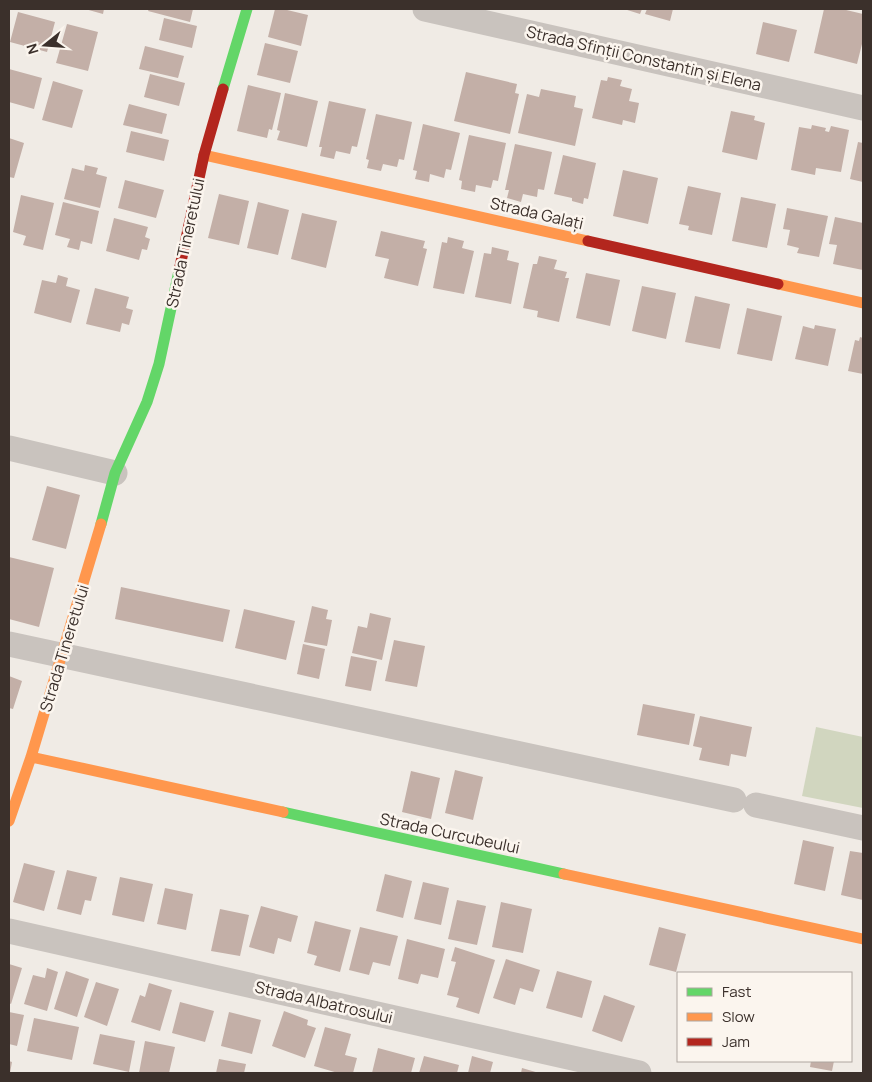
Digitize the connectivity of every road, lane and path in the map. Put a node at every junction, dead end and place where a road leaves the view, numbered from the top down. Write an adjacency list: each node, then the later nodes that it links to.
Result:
1 (246, 9): 4 (street, Strada Tineretului)
2 (425, 9): 3 (street, Strada Sfinții Constantin și Elena)
3 (863, 108)
4 (204, 155): 5 (street, Strada Galați); 7 (street, Strada Tineretului)
5 (863, 303)
6 (9, 448): 7 (street)
7 (115, 473): 9 (street, Strada Tineretului)
8 (9, 644): 9 (street)
9 (62, 655): 10 (street, Strada Tineretului); 12 (street)
10 (31, 757): 11 (street, Strada Tineretului); 14 (street, Strada Curcubeului)
11 (9, 821)
12 (863, 828)
13 (9, 931): 15 (street, Strada Albatrosului)
14 (863, 939)
15 (638, 1073)

